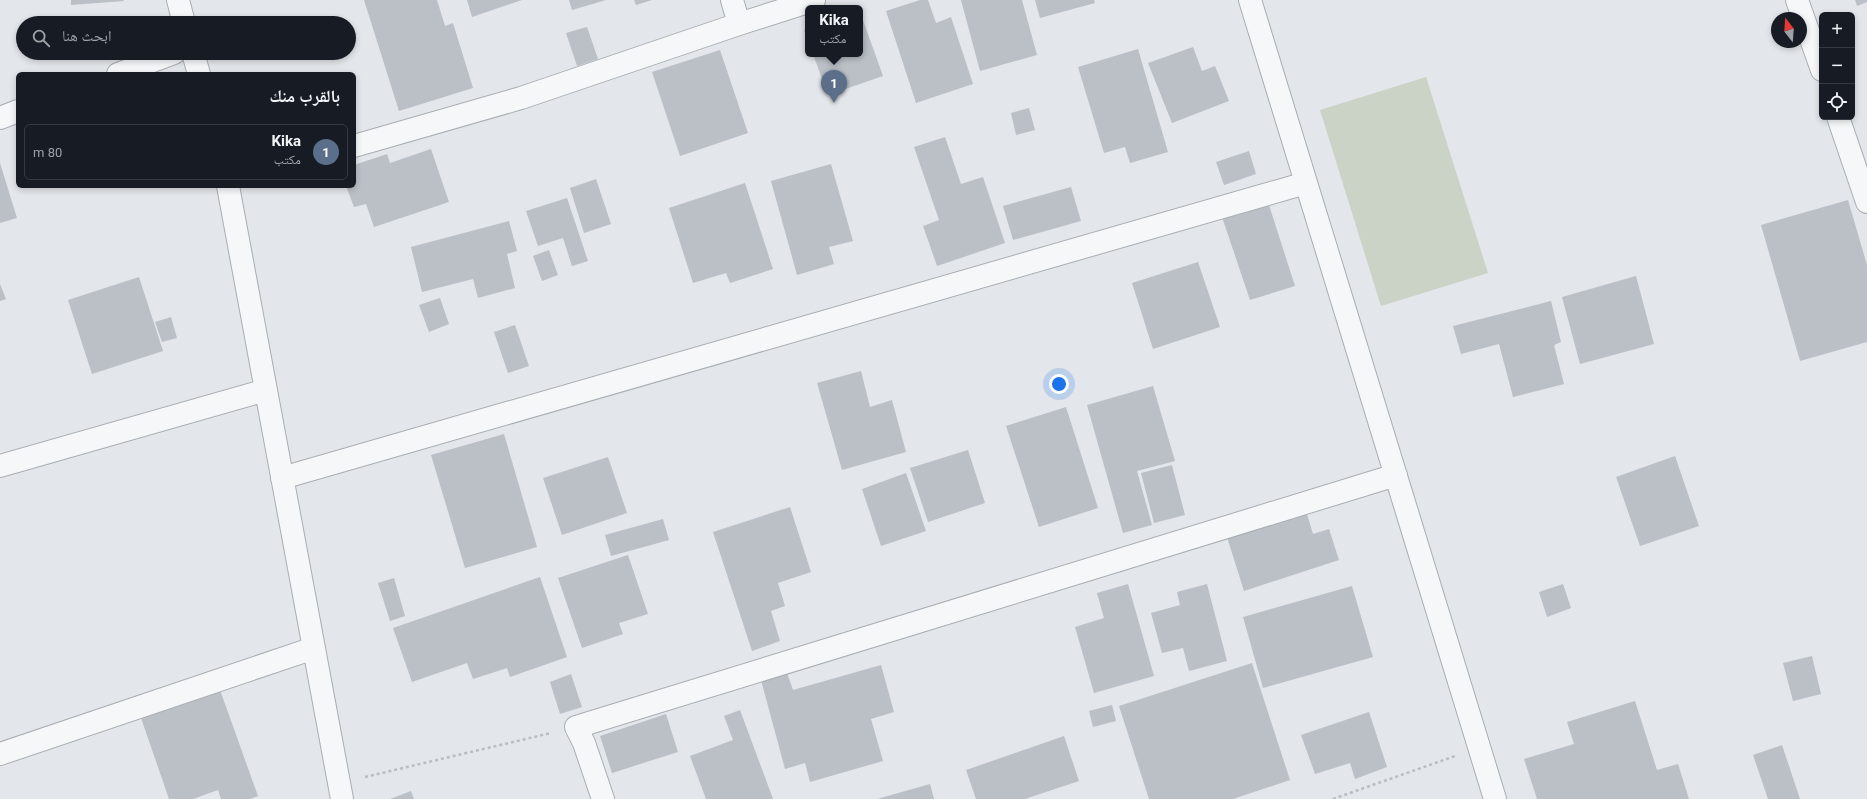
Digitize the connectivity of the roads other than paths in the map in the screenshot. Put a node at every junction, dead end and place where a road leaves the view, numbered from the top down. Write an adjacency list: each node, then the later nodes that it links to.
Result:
1 (178, 0): 6 (street)
2 (732, 0): 7 (street)
3 (814, 0): 7 (street)
4 (1250, 0): 17 (street)
5 (1798, 0): 10 (street)
6 (182, 16)
7 (739, 24): 16 (street)
8 (155, 60): 11 (street)
9 (195, 60): 12 (street)
10 (1819, 61)
11 (123, 72)
12 (198, 72)
13 (16, 112): 14 (street)
14 (0, 118)
15 (1839, 120): 19 (street)
16 (356, 145)
17 (1306, 183): 22 (street); 23 (street)
18 (228, 188): 20 (street)
19 (1866, 196)
20 (266, 390): 21 (street); 23 (street)
21 (0, 466)
22 (1396, 475): 27 (street); 28 (street)
23 (282, 478): 24 (street)
24 (314, 648): 25 (street); 26 (street)
25 (0, 754)
26 (341, 791)
27 (603, 799)
28 (1495, 799)

